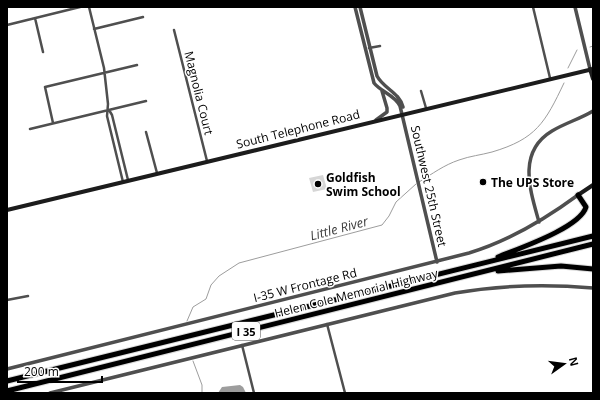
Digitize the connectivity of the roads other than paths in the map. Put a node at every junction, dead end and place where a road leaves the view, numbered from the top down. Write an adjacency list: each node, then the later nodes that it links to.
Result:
1 (80, 7): 8 (street)
2 (89, 7): 10 (street)
3 (355, 7): 14 (street)
4 (360, 7): 13 (street)
5 (533, 7): 19 (street)
6 (575, 7): 17 (street)
7 (144, 17): 10 (street)
8 (35, 18): 9 (street); 15 (street)
9 (7, 25)
10 (94, 29): 18 (street)
11 (174, 30): 32 (street, Magnolia Court)
12 (380, 46): 13 (street)
13 (370, 48): 14 (street); 27 (street)
14 (365, 49): 21 (street)
15 (43, 52)
16 (137, 65): 18 (street)
17 (592, 69): 19 (main road, South Telephone Road); 20 (main road)
18 (104, 73): 25 (street); 29 (street)
19 (550, 78): 24 (main road, South Telephone Road)
20 (593, 79)
21 (380, 89): 27 (street); 28 (street)
22 (421, 91): 24 (street)
23 (146, 101): 25 (street)
24 (426, 108): 27 (main road, South Telephone Road)
25 (108, 110): 29 (street); 34 (street); 35 (street)
26 (593, 111): 39 (street)
27 (402, 114): 28 (main road, South Telephone Road); 42 (street, Southwest 25th Street)
28 (376, 120): 32 (main road, South Telephone Road)
29 (53, 123): 30 (street)
30 (30, 129)
31 (146, 132): 33 (street)
32 (207, 161): 33 (main road, South Telephone Road)
33 (157, 173): 34 (main road, South Telephone Road)
34 (128, 180): 35 (main road, South Telephone Road)
35 (123, 182): 38 (main road, South Telephone Road)
36 (593, 185): 37 (main road, I-35 W Frontage Rd)
37 (578, 195): 39 (street, I-35 W Frontage Rd); 43 (highway)
38 (7, 210)
39 (539, 222): 42 (street, I-35 W Frontage Rd)
40 (593, 236): 43 (highway, Helen Cole Memorial Highway / I 35)
41 (593, 244): 45 (highway, Helen Cole Memorial Highway / I 35)
42 (437, 262): 51 (street, I-35 W Frontage Rd)
43 (482, 263): 52 (highway, Helen Cole Memorial Highway / I 35)
44 (593, 268): 45 (highway)
45 (485, 271): 53 (highway, Helen Cole Memorial Highway / I 35)
46 (593, 288): 49 (street)
47 (28, 296): 48 (street)
48 (7, 300)
49 (327, 324): 50 (street); 56 (street)
50 (242, 345): 54 (street); 55 (street)
51 (7, 369)
52 (7, 382)
53 (7, 391)
54 (50, 393)
55 (254, 393)
56 (345, 393)

